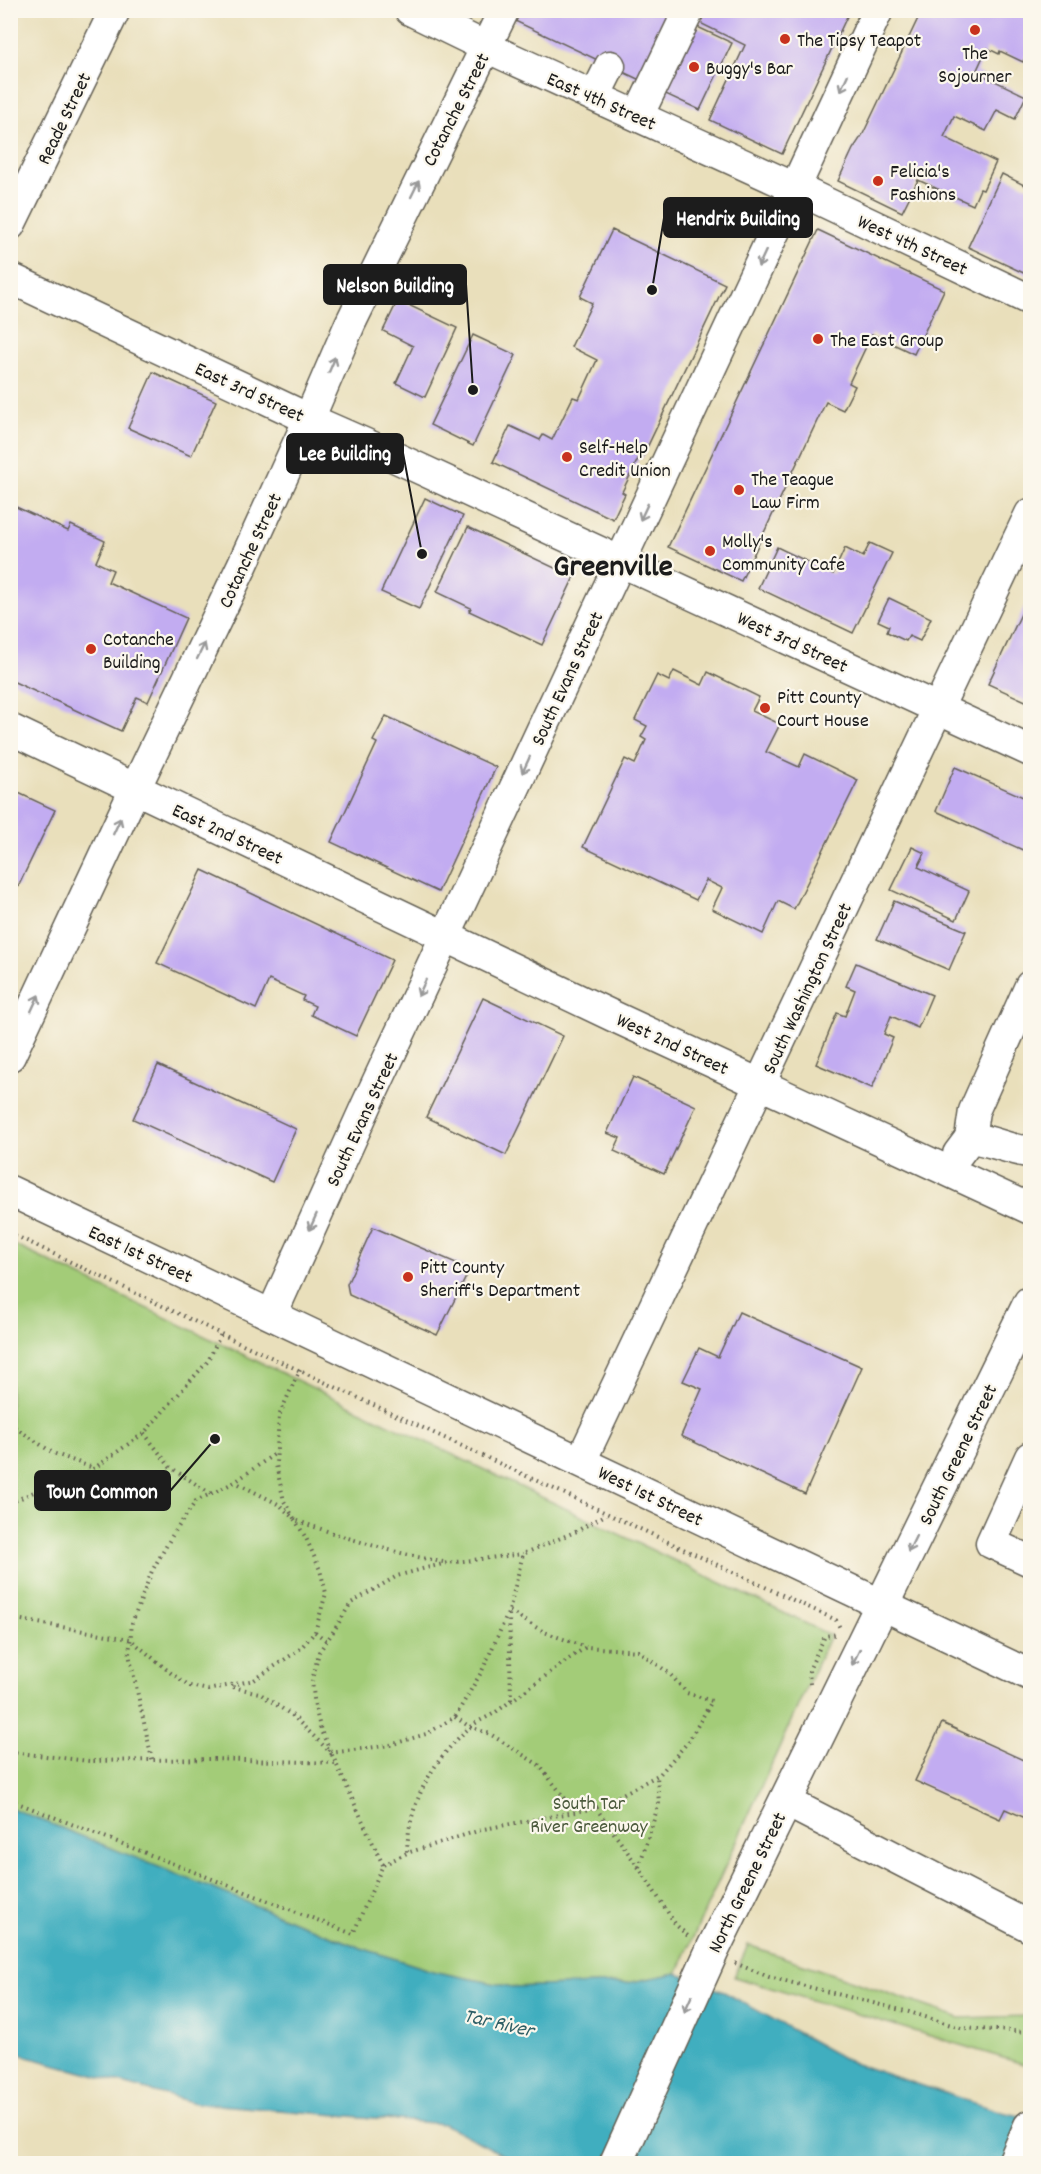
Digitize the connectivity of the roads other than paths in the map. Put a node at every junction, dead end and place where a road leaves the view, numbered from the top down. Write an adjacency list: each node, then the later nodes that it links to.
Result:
1 (115, 10): 11 (street, Reade Street)
2 (410, 10): 6 (street, East 4th Street)
3 (504, 10): 6 (street, Cotanche Street)
4 (689, 10): 9 (street)
5 (878, 10): 10 (street, South Evans Street, one-way to 10)
6 (486, 47): 8 (street, East 4th Street); 14 (street, Cotanche Street, one-way to 6)
7 (610, 66): 8 (street)
8 (595, 96): 9 (street, East 4th Street)
9 (638, 116): 10 (street, East 4th Street)
10 (795, 188): 13 (street, West 4th Street); 16 (street, South Evans Street, one-way to 16)
11 (10, 225)
12 (10, 278): 14 (street, East 3rd Street)
13 (1030, 300)
14 (309, 419): 16 (street, East 3rd Street); 20 (street, Cotanche Street, one-way to 14)
15 (1030, 514): 17 (street, South Washington Street)
16 (621, 562): 17 (street, West 3rd Street); 21 (street, South Evans Street, one-way to 21)
17 (938, 708): 19 (street, West 3rd Street); 24 (street, South Washington Street)
18 (10, 729): 20 (street, East 2nd Street)
19 (1030, 751)
20 (135, 789): 21 (street, East 2nd Street); 23 (street, Cotanche Street, one-way to 20)
21 (446, 935): 24 (street, West 2nd Street); 31 (street, South Evans Street, one-way to 31)
22 (1030, 986): 25 (street)
23 (10, 1056)
24 (760, 1084): 27 (street, West 2nd Street); 34 (street, South Washington Street)
25 (970, 1138): 26 (street); 27 (street)
26 (1029, 1150)
27 (947, 1170): 29 (street, West 2nd Street)
28 (10, 1191): 31 (street, East 1st Street)
29 (1030, 1209)
30 (1030, 1303): 32 (main road, South Greene Street)
31 (272, 1314): 34 (street, West 1st Street)
32 (1021, 1347): 36 (main road, South Greene Street, one-way to 36)
33 (1030, 1457): 35 (street)
34 (580, 1461): 36 (street, West 1st Street)
35 (1030, 1561)
36 (883, 1605): 37 (street, West 1st Street); 38 (main road, North Greene Street, one-way to 38)
37 (1028, 1665)
38 (785, 1801): 39 (street); 41 (main road, North Greene Street, one-way to 41)
39 (1030, 1927)
40 (1030, 2127): 42 (main road)
41 (616, 2163)
42 (1014, 2163)

